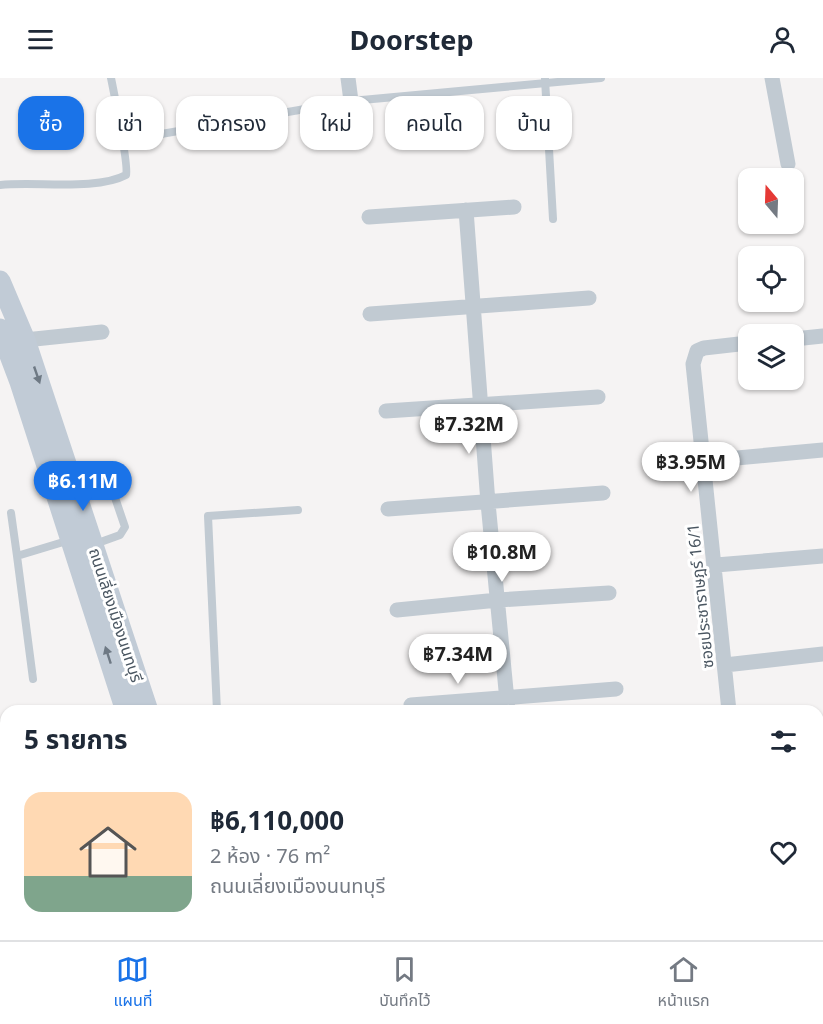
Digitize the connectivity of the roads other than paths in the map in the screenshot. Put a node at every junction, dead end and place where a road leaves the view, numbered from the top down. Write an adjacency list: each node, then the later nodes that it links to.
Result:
1 (111, 78): 6 (lane)
2 (348, 78): 7 (street)
3 (601, 78): 5 (lane)
4 (772, 78): 12 (street)
5 (545, 80): 8 (lane); 17 (lane)
6 (114, 96)
7 (350, 96)
8 (373, 98)
9 (300, 109): 10 (lane)
10 (164, 133)
11 (123, 150): 13 (lane)
12 (788, 164)
13 (0, 184)
14 (514, 207): 15 (street)
15 (466, 210): 16 (street); 20 (street)
16 (369, 217)
17 (553, 219)
18 (0, 281): 26 (main road, ถนนเลี่ยงเมืองนนทบุรี)
19 (589, 298): 20 (street)
20 (474, 307): 21 (street); 29 (street)
21 (370, 314)
22 (0, 330): 39 (main road, ถนนเลี่ยงเมืองนนทบุรี)
23 (102, 332): 26 (street)
24 (823, 336): 25 (street)
25 (804, 338)
26 (25, 340): 33 (main road, ถนนเลี่ยงเมืองนนทบุรี, one-way to 33)
27 (738, 344): 32 (street, ซอยประชาราษฎร์ 16/1)
28 (598, 397): 29 (street)
29 (482, 404): 30 (street); 35 (street)
30 (386, 411)
31 (823, 450): 32 (street)
32 (704, 461): 43 (street, ซอยประชาราษฎร์ 16/1)
33 (75, 490): 40 (main road, ถนนเลี่ยงเมืองนนทบุรี); 40 (lane)
34 (603, 494): 35 (street)
35 (488, 503): 36 (street); 45 (street)
36 (388, 509)
37 (298, 510): 53 (lane)
38 (11, 513): 41 (lane)
39 (71, 540): 41 (lane); 51 (main road, ถนนเลี่ยงเมืองนนทบุรี, one-way to 39)
40 (93, 544): 52 (main road, ถนนเลี่ยงเมืองนนทบุรี)
41 (17, 556): 49 (lane)
42 (823, 556): 43 (street)
43 (716, 565): 48 (street, ซอยประชาราษฎร์ 16/1)
44 (609, 593): 45 (street)
45 (498, 600): 46 (street); 55 (street)
46 (398, 610)
47 (823, 654): 48 (street)
48 (725, 665): 56 (street, ซอยประชาราษฎร์ 16/1)
49 (33, 679)
50 (616, 689): 55 (street)
51 (124, 705)
52 (146, 705)
53 (217, 705)
54 (411, 705): 55 (street)
55 (507, 705)
56 (728, 705)

